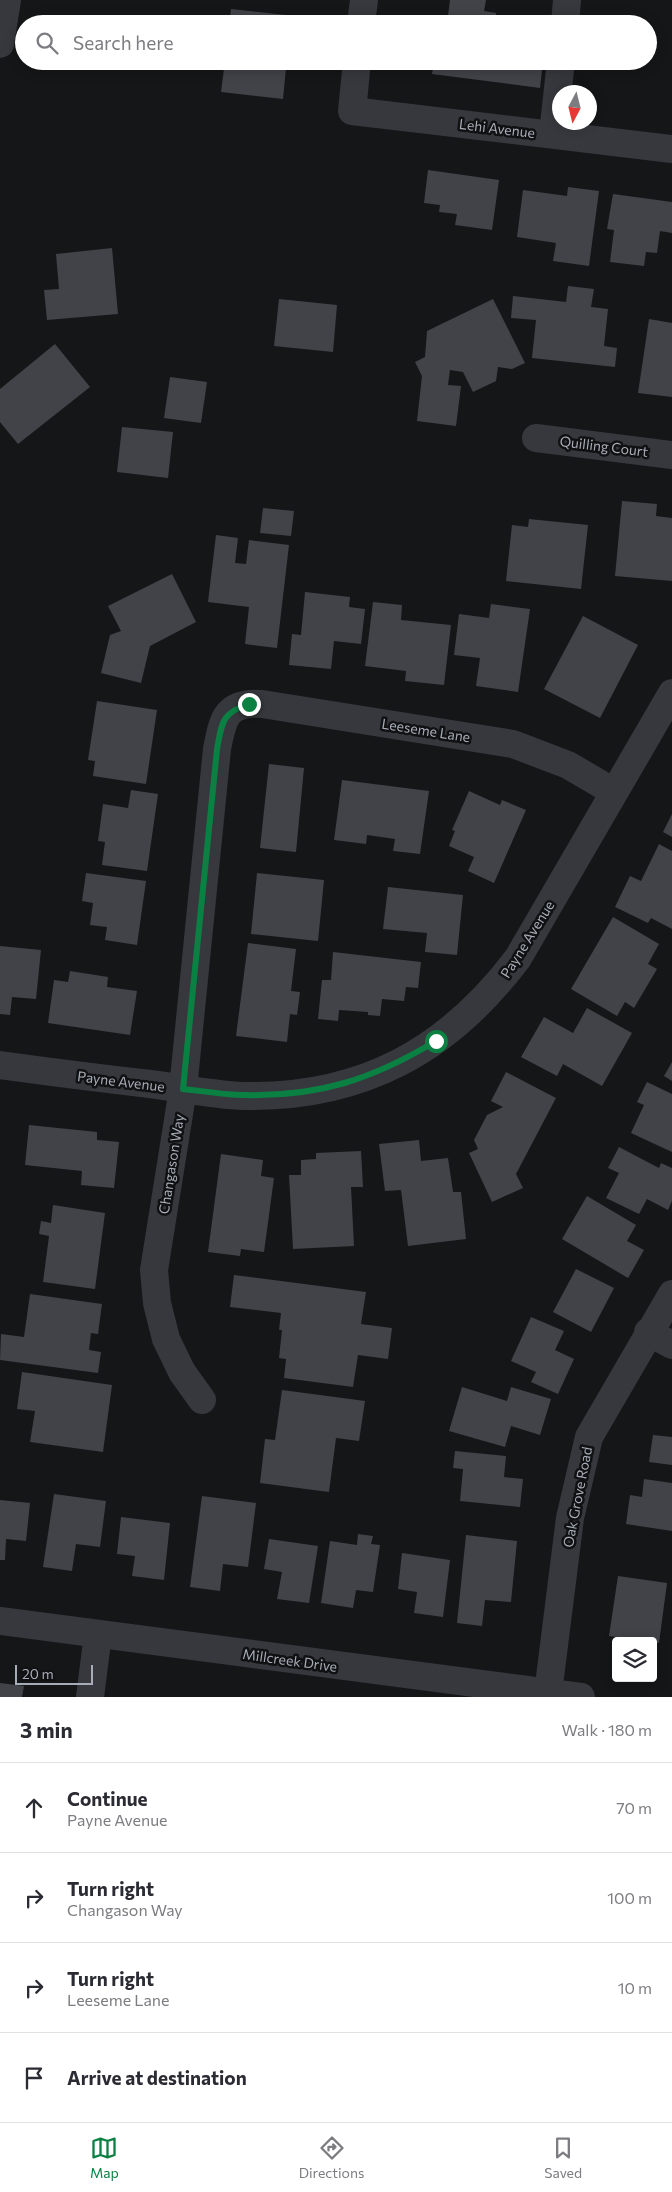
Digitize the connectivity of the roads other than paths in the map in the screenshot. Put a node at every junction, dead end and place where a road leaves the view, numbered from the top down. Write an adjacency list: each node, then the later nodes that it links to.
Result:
1 (7, 0): 6 (street)
2 (364, 0): 4 (street)
3 (567, 0): 5 (street)
4 (362, 15)
5 (566, 15)
6 (0, 44)
7 (356, 70): 9 (street, Lehi Avenue)
8 (560, 70): 9 (street)
9 (553, 134): 10 (street, Lehi Avenue)
10 (672, 149)
11 (536, 438): 12 (street, Quilling Court)
12 (672, 455)
13 (672, 693): 15 (street, Payne Avenue)
14 (230, 712): 15 (street, Leeseme Lane); 17 (street, Changason Way)
15 (614, 792): 17 (street, Payne Avenue)
16 (0, 1065): 17 (street, Payne Avenue)
17 (183, 1089): 21 (street, Changason Way)
18 (672, 1294): 19 (street, Oak Grove Road)
19 (648, 1332): 20 (street); 24 (street, Oak Grove Road)
20 (672, 1346)
21 (202, 1400)
22 (0, 1621): 23 (street, Millcreek Drive)
23 (98, 1634): 24 (street, Millcreek Drive); 25 (street)
24 (548, 1693): 26 (street, Millcreek Drive)
25 (90, 1697)
26 (581, 1697)

